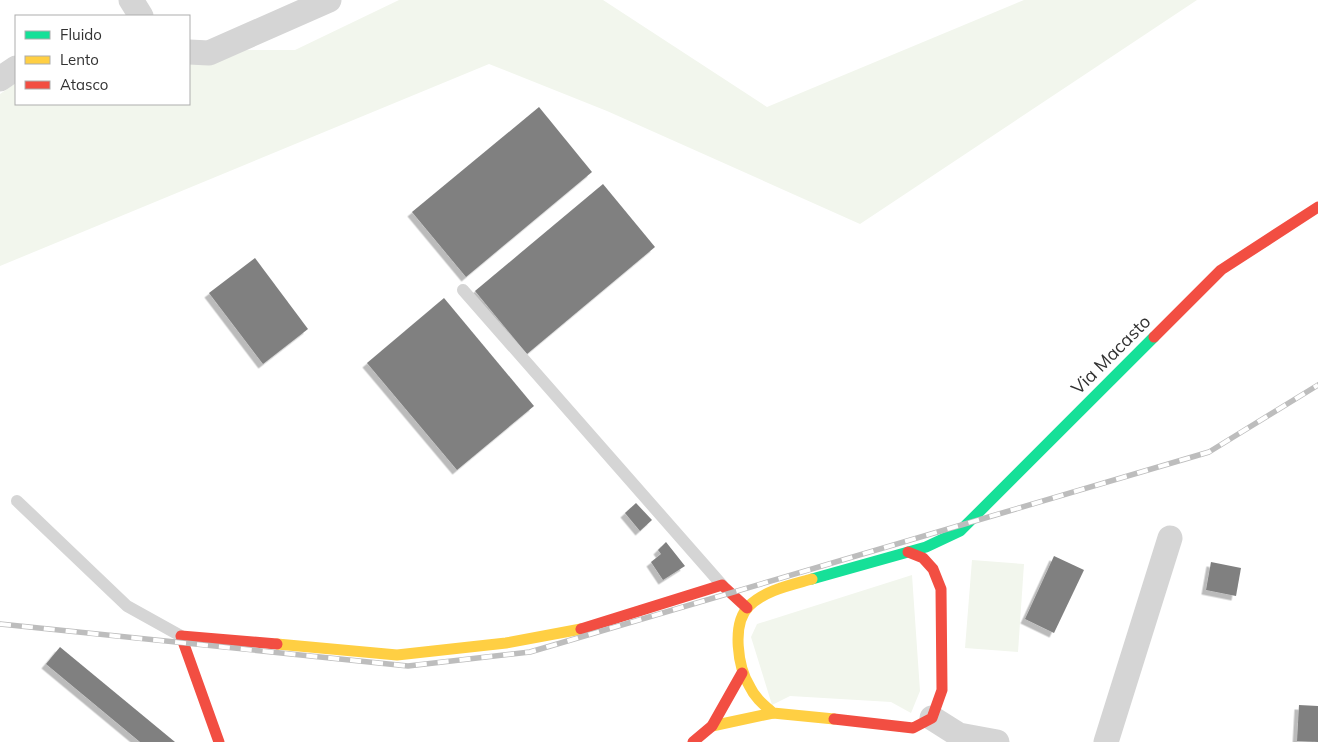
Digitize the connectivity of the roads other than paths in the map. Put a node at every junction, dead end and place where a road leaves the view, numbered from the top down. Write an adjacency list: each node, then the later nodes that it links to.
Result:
1 (132, 0): 4 (street)
2 (329, 0): 3 (street)
3 (304, 5): 5 (street)
4 (140, 15)
5 (190, 52)
6 (15, 69): 7 (street)
7 (0, 79)
8 (1318, 208): 13 (street, Via Macasto)
9 (463, 290): 14 (lane)
10 (17, 501): 17 (lane)
11 (1170, 538): 26 (street)
12 (908, 552): 13 (street, Via Macasto); 15 (street); 16 (street, Via Macasto)
13 (942, 552): 15 (street)
14 (722, 585): 16 (street); 17 (street)
15 (940, 589): 20 (street)
16 (747, 608): 18 (street)
17 (181, 636): 23 (street)
18 (742, 673): 19 (street); 21 (street)
19 (773, 713): 20 (street); 21 (street)
20 (932, 718): 22 (street)
21 (712, 726): 24 (street)
22 (959, 738): 25 (street)
23 (220, 742)
24 (693, 742)
25 (998, 742)
26 (1106, 742)

